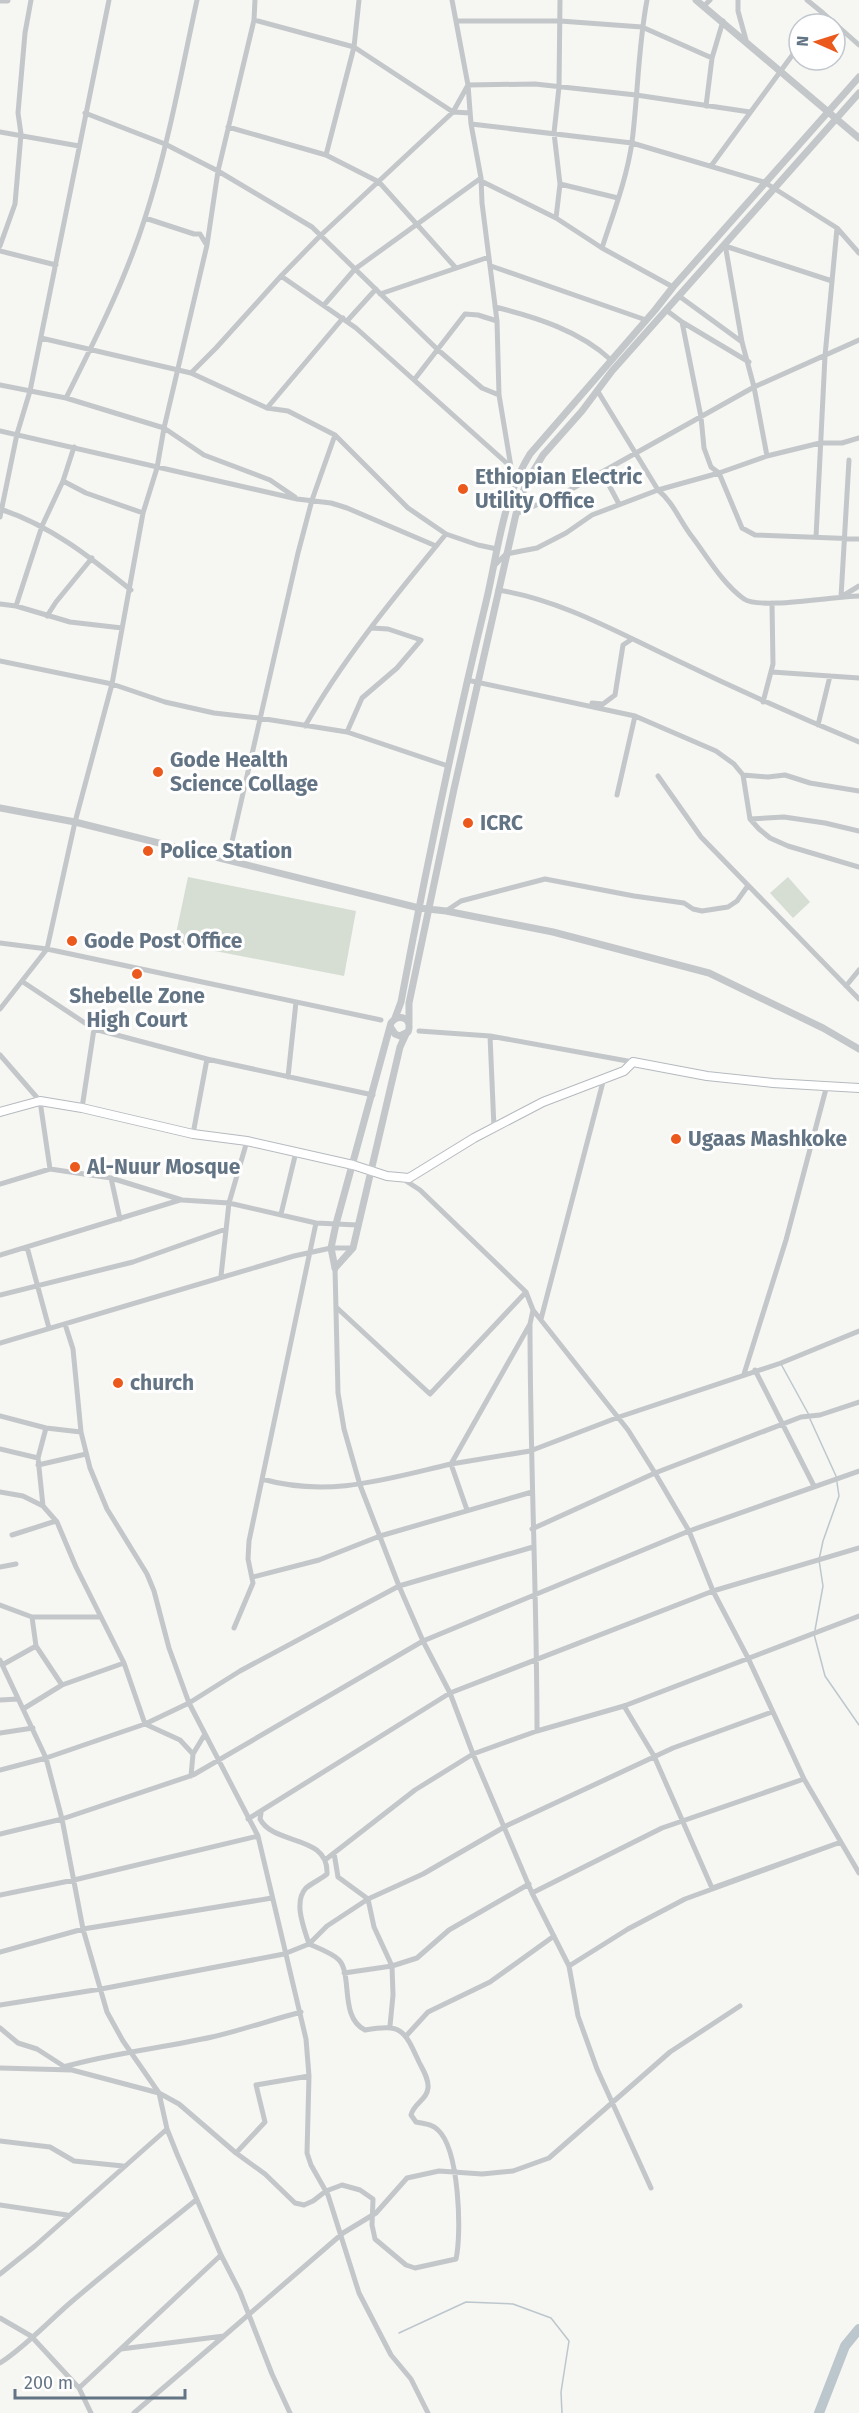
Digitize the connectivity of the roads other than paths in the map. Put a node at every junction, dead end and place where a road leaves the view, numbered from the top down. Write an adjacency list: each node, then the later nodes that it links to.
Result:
1 (0, 0): 2 (street)
2 (7, 0)
3 (31, 0): 45 (street)
4 (110, 0): 38 (street)
5 (196, 0): 48 (street)
6 (255, 0): 17 (street)
7 (359, 0): 25 (street)
8 (452, 0): 18 (street)
9 (560, 0): 19 (street)
10 (647, 0): 21 (street)
11 (696, 0): 15 (street)
12 (710, 0): 15 (street)
13 (738, 0): 23 (street)
14 (807, 0): 16 (street)
15 (704, 6): 20 (street)
16 (823, 12)
17 (254, 20): 25 (street); 42 (street)
18 (457, 21): 19 (street); 30 (street)
19 (560, 21): 21 (street); 31 (street)
20 (723, 21): 23 (street); 26 (street)
21 (642, 27): 26 (street); 33 (street)
22 (847, 34): 24 (street)
23 (746, 40): 28 (street)
24 (859, 45)
25 (354, 47): 35 (street); 50 (street)
26 (712, 58): 34 (street)
27 (787, 62): 28 (street)
28 (781, 70): 36 (street); 37 (street)
29 (859, 77): 37 (street)
30 (468, 85): 31 (street); 35 (street); 39 (street)
31 (559, 87): 33 (street); 44 (street)
32 (859, 93): 40 (street)
33 (636, 95): 34 (street); 47 (street)
34 (706, 106): 36 (street)
35 (453, 112): 39 (street); 54 (street)
36 (750, 112): 51 (street)
37 (829, 112): 40 (street); 55 (street)
38 (85, 113): 48 (street); 49 (street)
39 (470, 113): 41 (street)
40 (836, 118): 46 (street); 57 (street)
41 (471, 124): 44 (street); 53 (street)
42 (228, 127): 50 (street); 52 (street)
43 (0, 132): 45 (street)
44 (554, 133): 47 (street); 56 (street)
45 (21, 134): 49 (street); 66 (street)
46 (859, 138)
47 (632, 143): 51 (street); 58 (street)
48 (165, 144): 52 (street); 59 (street)
49 (79, 146): 71 (street)
50 (326, 155): 54 (street)
51 (711, 166): 55 (street)
52 (218, 171): 63 (street); 64 (street)
53 (481, 179): 60 (street); 61 (street); 70 (street)
54 (379, 182): 61 (street); 63 (street)
55 (764, 182): 57 (street); 75 (street)
56 (560, 184): 58 (street); 60 (street)
57 (774, 189): 62 (street); 65 (street)
58 (618, 198): 67 (street)
59 (145, 218): 64 (street); 92 (street)
60 (556, 218): 67 (street)
61 (416, 224): 73 (street); 74 (street)
62 (837, 228): 69 (street); 78 (street)
63 (320, 236): 74 (street); 76 (street)
64 (207, 245): 97 (street)
65 (725, 245): 77 (street); 78 (street); 91 (street)
66 (0, 246)
67 (602, 248): 79 (street)
68 (0, 251): 71 (street)
69 (859, 253)
70 (489, 256): 72 (street); 73 (street)
71 (56, 265): 89 (street)
72 (491, 266): 83 (street); 86 (street)
73 (455, 267): 80 (street)
74 (354, 269): 80 (street); 82 (street)
75 (684, 274): 77 (street); 79 (street)
76 (281, 276): 82 (street); 98 (street)
77 (693, 280): 81 (street)
78 (832, 281): 94 (street)
79 (673, 286): 84 (street)
80 (378, 291): 85 (street); 93 (street)
81 (679, 296): 84 (street); 91 (street)
82 (324, 305): 85 (street)
83 (495, 307): 87 (street); 95 (street)
84 (661, 312): 86 (street); 88 (street); 102 (street)
85 (345, 320): 99 (street); 106 (street)
86 (646, 320): 95 (street)
87 (496, 321): 93 (street); 104 (street)
88 (682, 322): 96 (street); 107 (street)
89 (41, 338): 92 (street); 103 (street)
90 (859, 340): 94 (street)
91 (742, 342): 96 (street)
92 (91, 349): 97 (street); 105 (street)
93 (437, 349): 99 (street); 104 (street)
94 (825, 356): 101 (street); 113 (street)
95 (611, 360): 124 (street)
96 (749, 362): 101 (street)
97 (179, 369): 98 (street); 108 (street)
98 (191, 373): 106 (street)
99 (414, 380): 118 (street)
100 (0, 385): 103 (street)
101 (754, 387): 107 (street); 116 (street)
102 (597, 390): 115 (street); 130 (street)
103 (30, 392): 105 (street); 110 (street)
104 (499, 395): 118 (street)
105 (66, 398): 108 (street)
106 (267, 408): 111 (street)
107 (701, 417): 115 (street); 121 (street)
108 (164, 428): 119 (street); 125 (street)
109 (0, 431): 110 (street)
110 (17, 434): 114 (street); 128 (street)
111 (335, 435): 126 (street); 133 (street)
112 (859, 438): 113 (street)
113 (820, 443): 116 (street); 134 (street)
114 (74, 447): 119 (street); 122 (street)
115 (637, 453): 120 (street); 123 (street)
116 (767, 456): 121 (street)
117 (849, 460): 135 (street)
118 (511, 467): 124 (street)
119 (157, 468): 125 (street); 129 (street)
120 (602, 472): 127 (street); 130 (street)
121 (719, 473): 123 (street); 134 (street)
122 (63, 481): 129 (street); 132 (street)
123 (658, 490): 127 (street); 148 (street)
124 (512, 491): 138 (street)
125 (297, 499): 126 (street)
126 (312, 500): 137 (street); 166 (street)
127 (619, 504): 139 (street)
128 (1, 509): 131 (street); 132 (street)
129 (143, 513): 143 (street)
130 (516, 514): 139 (street)
131 (0, 517)
132 (42, 526): 140 (street); 149 (street)
133 (446, 534): 137 (street); 138 (street)
134 (816, 537): 135 (street)
135 (845, 538): 136 (street); 146 (street)
136 (859, 539)
137 (436, 546): 152 (street)
138 (497, 549): 141 (street)
139 (506, 554): 141 (street); 144 (street)
140 (92, 558): 143 (street); 150 (street)
141 (493, 567): 153 (street)
142 (859, 586): 146 (street)
143 (131, 590): 151 (street)
144 (498, 590): 154 (street); 155 (street)
145 (859, 596): 146 (street)
146 (842, 597): 148 (street)
147 (0, 603): 149 (street)
148 (772, 603): 157 (street)
149 (16, 606): 150 (street)
150 (47, 616): 151 (street)
151 (122, 628): 162 (street)
152 (372, 628): 168 (street); 169 (street)
153 (478, 633): 154 (street); 160 (street)
154 (488, 635): 161 (street)
155 (632, 639): 163 (street); 164 (street)
156 (0, 661): 162 (street)
157 (772, 672): 158 (street); 163 (street)
158 (830, 676): 159 (street); 167 (street)
159 (859, 678)
160 (467, 680): 161 (street); 171 (street)
161 (478, 682): 164 (street); 175 (street)
162 (112, 684): 166 (street); 180 (street)
163 (763, 702): 167 (street)
164 (581, 703): 165 (street)
165 (635, 716): 172 (street); 177 (street)
166 (259, 718): 168 (street); 182 (street)
167 (818, 725): 170 (street)
168 (305, 726): 169 (street)
169 (347, 732): 171 (street)
170 (859, 742)
171 (448, 766): 174 (street)
172 (743, 775): 176 (street); 179 (street)
173 (658, 776): 186 (street)
174 (444, 787): 175 (street); 183 (street)
175 (454, 789): 184 (street)
176 (859, 791)
177 (617, 795)
178 (0, 808): 180 (street)
179 (750, 819): 181 (street); 185 (street)
180 (75, 822): 182 (street); 191 (street)
181 (859, 831)
182 (228, 859): 187 (street)
183 (428, 865): 184 (street); 187 (street)
184 (439, 867): 188 (street)
185 (859, 867)
186 (747, 886): 189 (street); 194 (street)
187 (419, 908): 188 (street); 198 (street)
188 (430, 910): 189 (street); 200 (street)
189 (446, 911): 206 (street)
190 (0, 943): 191 (street)
191 (47, 950): 193 (street); 196 (street)
192 (859, 969): 194 (street)
193 (23, 982): 197 (street); 202 (street)
194 (846, 986): 195 (street)
195 (859, 999)
196 (296, 1002): 199 (street); 210 (street)
197 (0, 1009)
198 (394, 1019): 199 (street); 200 (street); 201 (street)
199 (381, 1020): 201 (street)
200 (409, 1023): 203 (street); 204 (street)
201 (391, 1028): 204 (street); 214 (street)
202 (94, 1029): 208 (street); 216 (street)
203 (419, 1031): 204 (street); 205 (street)
204 (407, 1034): 224 (street)
205 (490, 1036): 209 (street); 218 (street)
206 (859, 1049)
207 (0, 1055): 215 (street)
208 (207, 1059): 210 (street); 219 (street)
209 (633, 1062): 211 (main road); 212 (main road)
210 (288, 1077): 214 (street)
211 (604, 1078): 218 (main road); 248 (street)
212 (827, 1085): 213 (main road); 255 (street)
213 (859, 1088)
214 (373, 1095): 222 (street)
215 (40, 1101): 216 (main road); 217 (main road); 223 (street)
216 (82, 1108): 219 (main road)
217 (0, 1112)
218 (494, 1128): 226 (main road)
219 (193, 1134): 220 (main road)
220 (247, 1141): 221 (main road); 229 (street)
221 (296, 1152): 222 (main road); 230 (street)
222 (353, 1165): 224 (main road); 233 (street)
223 (50, 1169): 225 (street); 227 (street)
224 (371, 1171): 226 (main road); 234 (street)
225 (111, 1178): 228 (street); 231 (street)
226 (402, 1178): 244 (street)
227 (0, 1184)
228 (182, 1200): 229 (street); 231 (street)
229 (229, 1203): 230 (street); 235 (street)
230 (281, 1214): 232 (street)
231 (120, 1219): 236 (street)
232 (316, 1223): 233 (street); 239 (street)
233 (336, 1224): 234 (street); 237 (street)
234 (357, 1225): 238 (street)
235 (226, 1229): 242 (street); 243 (street)
236 (27, 1247): 240 (street); 243 (street)
237 (331, 1248): 238 (street); 239 (street); 241 (street)
238 (353, 1248): 241 (street)
239 (309, 1252): 242 (street); 270 (street)
240 (0, 1255)
241 (335, 1268): 246 (street)
242 (222, 1276): 249 (street)
243 (38, 1285): 245 (street); 251 (street)
244 (526, 1292): 246 (street); 247 (street)
245 (0, 1295)
246 (336, 1307): 271 (street)
247 (533, 1310): 248 (street); 250 (street)
248 (541, 1319): 258 (street)
249 (64, 1324): 251 (street); 261 (street)
250 (530, 1324): 263 (street); 266 (street)
251 (49, 1328): 253 (street)
252 (859, 1331): 254 (street)
253 (0, 1343)
254 (755, 1370): 255 (street); 259 (street)
255 (744, 1374): 258 (street)
256 (859, 1402): 259 (street)
257 (0, 1416): 260 (street)
258 (619, 1417): 263 (street); 269 (street)
259 (783, 1424): 269 (street); 272 (street)
260 (46, 1428): 261 (street); 265 (street)
261 (81, 1432): 264 (street)
262 (0, 1449): 265 (street)
263 (531, 1451): 266 (street); 274 (street)
264 (86, 1454): 267 (street); 305 (street)
265 (38, 1458): 267 (street)
266 (451, 1464): 271 (street); 276 (street)
267 (38, 1465): 275 (street)
268 (859, 1472): 272 (street)
269 (655, 1473): 278 (street); 279 (street)
270 (262, 1479): 271 (street); 286 (street)
271 (360, 1485): 281 (street)
272 (814, 1486): 279 (street)
273 (0, 1492): 275 (street)
274 (532, 1492): 276 (street); 278 (street)
275 (43, 1506): 277 (street)
276 (467, 1510): 281 (street)
277 (56, 1521): 280 (street); 293 (street)
278 (532, 1529): 282 (street)
279 (689, 1532): 288 (street); 289 (street)
280 (12, 1535)
281 (380, 1536): 286 (street); 287 (street)
282 (533, 1547): 287 (street); 289 (street)
283 (859, 1548): 288 (street)
284 (16, 1564): 285 (street)
285 (0, 1567)
286 (253, 1577): 294 (street)
287 (399, 1586): 295 (street); 305 (street)
288 (713, 1591): 297 (street); 298 (street)
289 (535, 1596): 295 (street); 297 (street)
290 (0, 1605): 292 (street)
291 (859, 1616): 298 (street)
292 (32, 1617): 293 (street); 296 (street)
293 (100, 1617): 300 (street)
294 (234, 1628)
295 (423, 1641): 302 (street); 318 (street)
296 (36, 1646): 299 (street); 301 (street)
297 (537, 1658): 302 (street); 311 (street)
298 (748, 1658): 306 (street); 308 (street)
299 (1, 1662): 303 (street)
300 (124, 1664): 301 (street); 309 (street)
301 (62, 1685): 307 (street)
302 (450, 1693): 315 (street); 322 (street)
303 (18, 1699): 304 (street); 307 (street)
304 (0, 1700)
305 (189, 1702): 309 (street); 313 (street)
306 (624, 1706): 311 (street); 316 (street)
307 (23, 1709): 310 (street)
308 (772, 1712): 316 (street); 321 (street)
309 (145, 1725): 314 (street); 317 (street)
310 (33, 1728): 312 (street); 317 (street)
311 (537, 1731): 315 (street)
312 (0, 1733)
313 (205, 1734): 314 (street); 318 (street)
314 (193, 1754): 320 (street)
315 (473, 1754): 326 (street); 330 (street)
316 (654, 1756): 325 (street); 326 (street)
317 (46, 1758): 319 (street); 323 (street)
318 (218, 1761): 320 (street); 324 (street)
319 (0, 1770)
320 (191, 1776): 323 (street)
321 (804, 1779): 325 (street); 329 (street)
322 (261, 1813): 324 (street); 331 (street)
323 (62, 1819): 327 (street); 333 (street)
324 (248, 1819): 328 (street)
325 (683, 1820): 335 (street); 336 (street)
326 (506, 1826): 334 (street); 339 (street)
327 (0, 1834)
328 (258, 1836): 333 (street); 338 (street)
329 (841, 1842): 332 (street); 335 (street)
330 (334, 1853): 331 (street); 339 (street)
331 (326, 1860): 342 (street)
332 (859, 1873)
333 (74, 1880): 337 (street); 340 (street)
334 (528, 1884): 336 (street); 345 (street)
335 (712, 1888): 346 (street)
336 (532, 1893): 341 (street)
337 (0, 1895)
338 (272, 1898): 340 (street); 344 (street)
339 (368, 1899): 342 (street); 345 (street)
340 (83, 1929): 343 (street); 348 (street)
341 (554, 1936): 346 (street); 354 (street)
342 (309, 1944): 344 (street); 347 (street)
343 (0, 1952)
344 (284, 1954): 348 (street); 351 (street)
345 (392, 1966): 347 (street); 352 (street)
346 (568, 1966): 361 (street)
347 (344, 1973): 352 (street)
348 (101, 1989): 349 (street); 355 (street)
349 (0, 2005)
350 (740, 2006): 361 (street)
351 (301, 2012): 355 (street); 359 (street)
352 (390, 2026): 354 (street)
353 (0, 2028): 356 (street)
354 (407, 2035): 366 (street)
355 (133, 2053): 356 (street); 360 (street)
356 (63, 2067): 358 (street)
357 (0, 2068): 358 (street)
358 (72, 2070): 360 (street)
359 (309, 2076): 364 (street); 368 (street)
360 (159, 2093): 362 (street); 364 (street)
361 (613, 2104): 366 (street); 367 (street)
362 (167, 2129): 365 (street); 369 (street)
363 (0, 2141): 365 (street)
364 (236, 2153): 368 (street)
365 (124, 2166): 371 (street)
366 (455, 2172): 372 (street); 372 (street)
367 (651, 2188)
368 (326, 2191): 372 (street); 373 (street)
369 (196, 2200): 374 (street); 378 (street)
370 (0, 2205): 371 (street)
371 (67, 2215): 375 (street)
372 (372, 2215): 373 (street)
373 (340, 2235): 376 (street); 388 (street)
374 (221, 2255): 376 (street); 380 (street)
375 (0, 2274)
376 (250, 2315): 379 (street); 387 (street)
377 (0, 2319): 378 (street)
378 (31, 2336): 381 (street); 384 (street)
379 (224, 2336): 380 (street); 386 (street)
380 (121, 2349): 384 (street)
381 (15, 2354): 382 (street); 383 (street)
382 (0, 2357)
383 (0, 2363)
384 (79, 2388): 385 (street)
385 (91, 2413)
386 (134, 2413)
387 (290, 2413)
388 (428, 2413)

